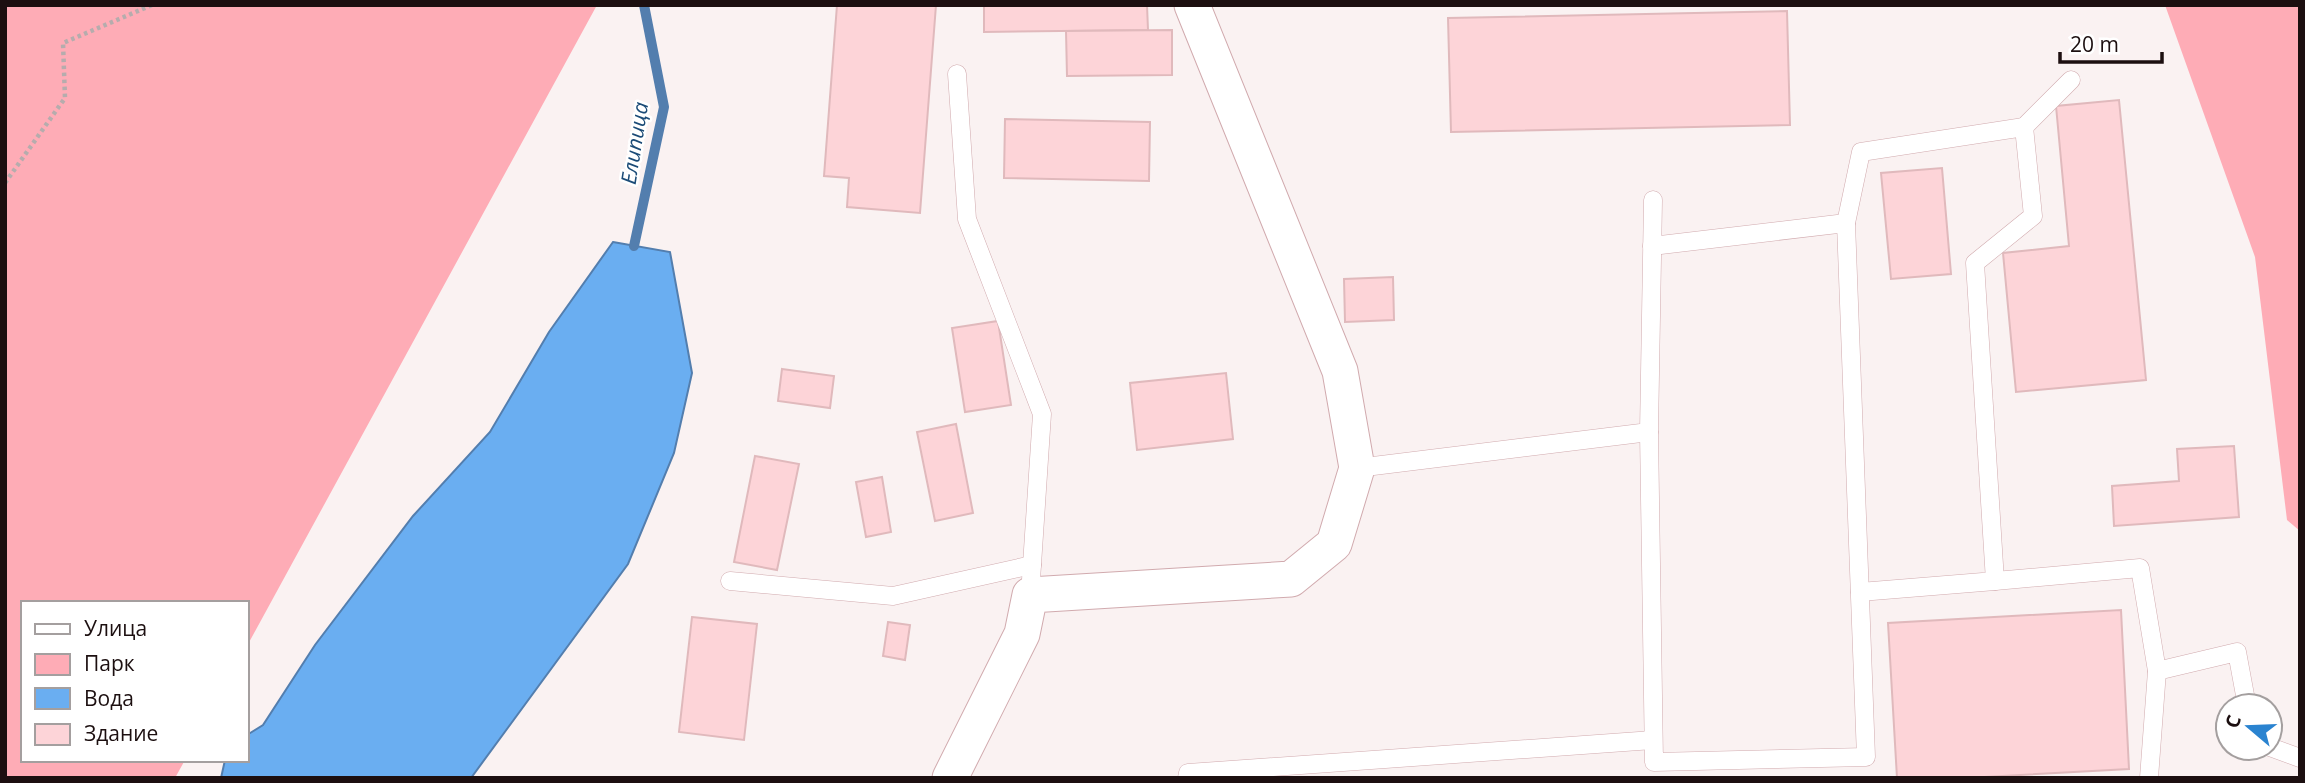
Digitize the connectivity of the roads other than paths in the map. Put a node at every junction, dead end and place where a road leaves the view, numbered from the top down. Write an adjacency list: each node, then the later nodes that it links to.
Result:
1 (1192, 5): 9 (street)
2 (957, 74): 10 (lane)
3 (2071, 80): 4 (lane)
4 (2024, 127): 6 (lane); 12 (lane)
5 (1653, 201): 7 (lane)
6 (1846, 223): 7 (lane); 13 (lane)
7 (1652, 246): 8 (lane)
8 (1649, 432): 9 (lane); 16 (lane)
9 (1357, 468): 10 (street)
10 (1031, 580): 11 (lane); 17 (street)
11 (730, 581)
12 (1995, 581): 13 (lane); 14 (lane)
13 (1860, 592): 16 (lane)
14 (2157, 671): 15 (lane); 19 (lane)
15 (2244, 692)
16 (1653, 740): 18 (lane)
17 (950, 778)
18 (1186, 778)
19 (2148, 778)

